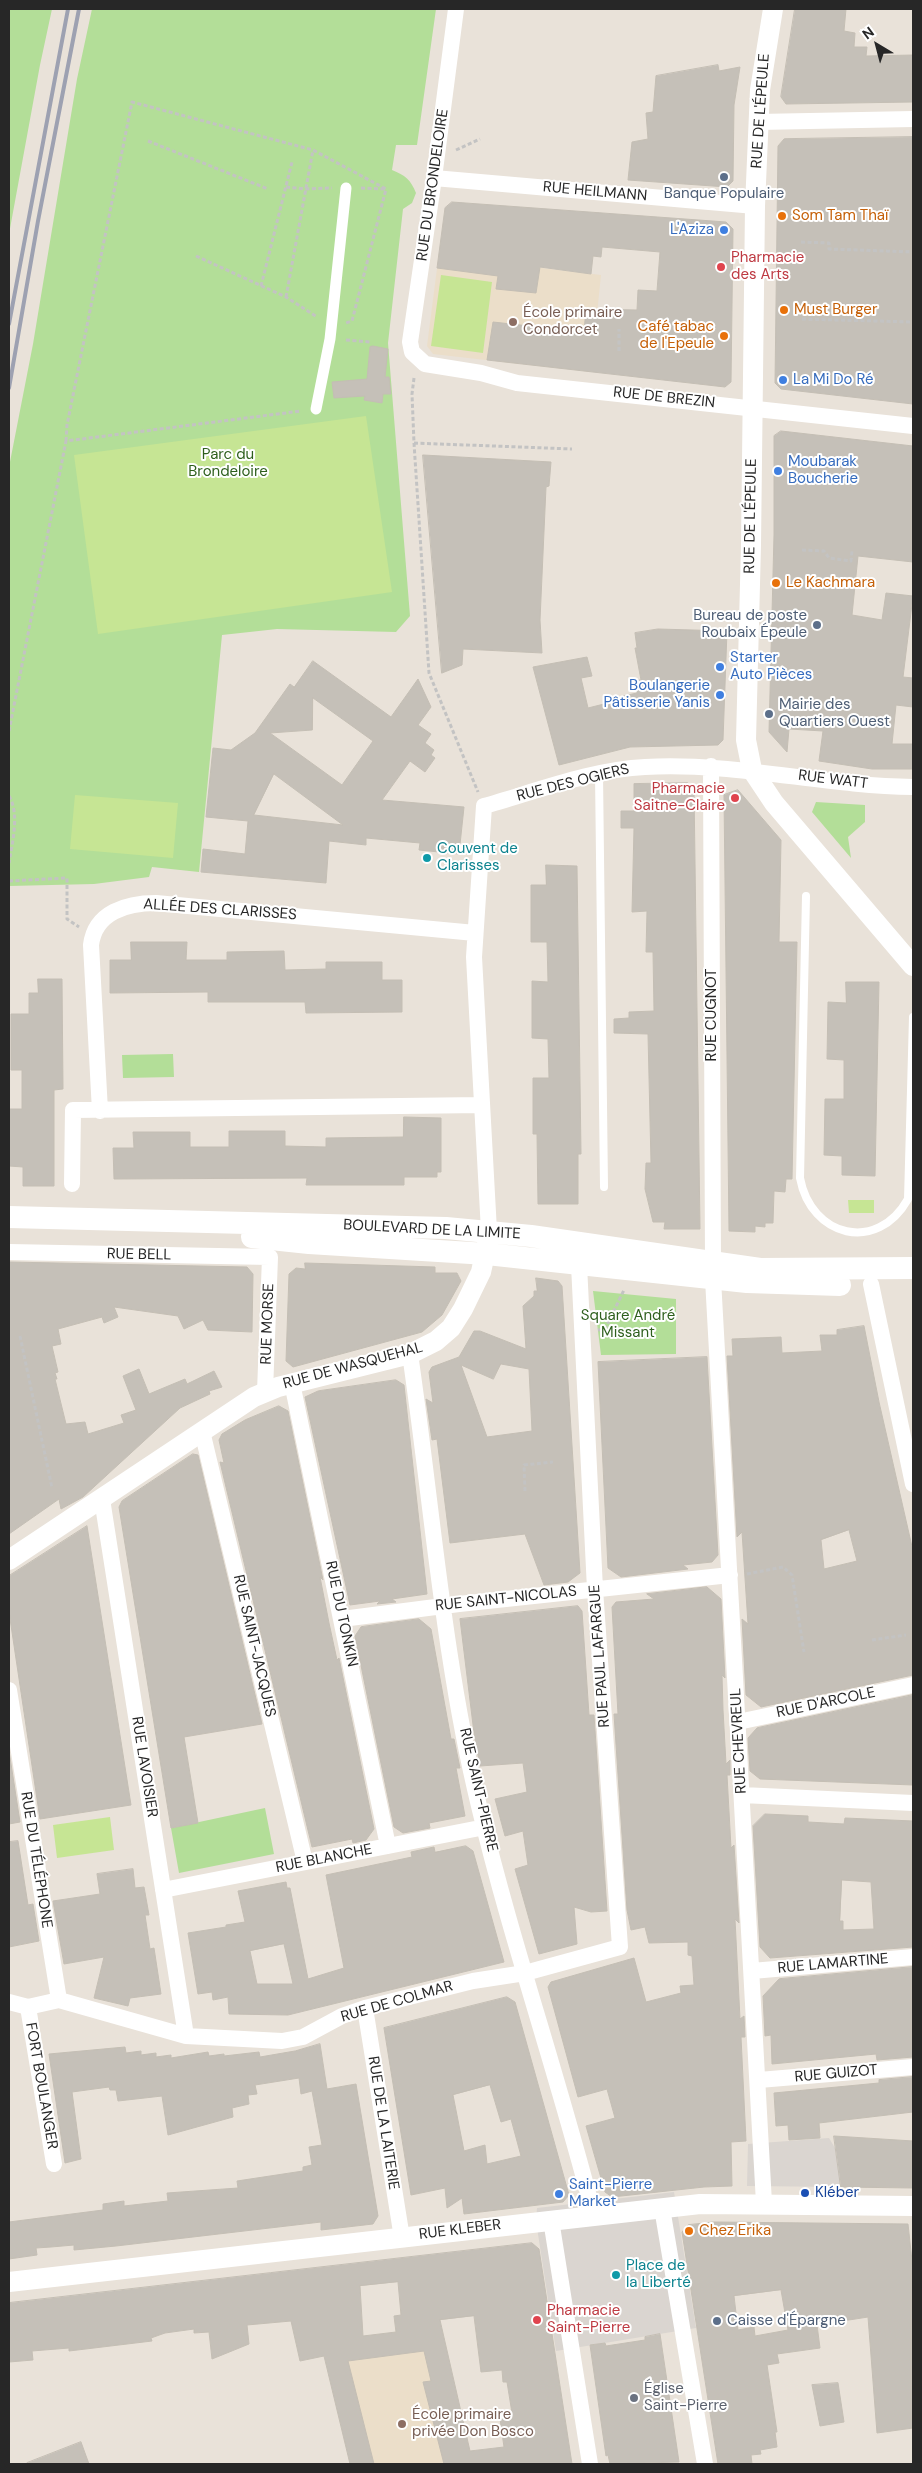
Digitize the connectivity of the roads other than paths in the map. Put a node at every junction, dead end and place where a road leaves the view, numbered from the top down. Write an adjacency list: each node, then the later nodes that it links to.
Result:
1 (456, 9): 5 (street, RUE DU BRONDELOIRE)
2 (773, 9): 4 (street, RUE DE L'ÉPEULE)
3 (913, 120): 4 (street)
4 (758, 122): 7 (street, RUE DE L'ÉPEULE)
5 (434, 178): 7 (street, RUE HEILMANN); 8 (street, RUE DU BRONDELOIRE)
6 (346, 188): 10 (street)
7 (755, 206): 9 (street, RUE DE L'ÉPEULE)
8 (417, 359): 9 (street, RUE DE BREZIN)
9 (752, 408): 11 (street, RUE DE BREZIN); 13 (street, RUE DE L'ÉPEULE)
10 (316, 409)
11 (913, 426)
12 (711, 766): 13 (street, RUE DES OGIERS); 14 (street, RUE DES OGIERS); 33 (street, RUE CUGNOT)
13 (752, 770): 15 (street, RUE WATT); 19 (street, RUE DE L'ÉPEULE)
14 (599, 774): 16 (street, RUE DES OGIERS); 24 (lane)
15 (913, 787)
16 (484, 806): 18 (street, RUE DE WASQUEHAL)
17 (806, 896): 20 (lane)
18 (475, 932): 21 (street, RUE DE WASQUEHAL); 22 (street, ALLÉE DES CLARISSES)
19 (913, 966)
20 (913, 1017)
21 (482, 1105): 22 (street); 27 (street, RUE DE WASQUEHAL)
22 (100, 1111): 23 (street)
23 (72, 1184)
24 (604, 1187)
25 (9, 1217): 27 (main road, BOULEVARD DE LA LIMITE)
26 (9, 1230): 29 (main road, BOULEVARD DE LA LIMITE)
27 (489, 1230): 29 (street, RUE DE WASQUEHAL); 33 (main road, BOULEVARD DE LA LIMITE)
28 (9, 1252): 30 (street, RUE BELL)
29 (487, 1254): 31 (main road, BOULEVARD DE LA LIMITE); 36 (street, RUE DE WASQUEHAL)
30 (270, 1257): 38 (street, RUE MORSE)
31 (579, 1265): 33 (main road, BOULEVARD DE LA LIMITE); 44 (street, RUE PAUL LAFARGUE)
32 (913, 1268): 33 (main road, BOULEVARD DE LA LIMITE)
33 (713, 1271): 35 (main road, BOULEVARD DE LA LIMITE); 43 (street, RUE CHEVREUL)
34 (913, 1283): 35 (main road, BOULEVARD DE LA LIMITE)
35 (871, 1284): 40 (street)
36 (410, 1354): 37 (street, RUE DE WASQUEHAL); 45 (street, RUE SAINT-PIERRE)
37 (292, 1383): 38 (street, RUE DE WASQUEHAL); 46 (street, RUE DU TONKIN)
38 (265, 1392): 39 (street, RUE DE WASQUEHAL)
39 (202, 1430): 41 (street, RUE DE WASQUEHAL); 54 (street, RUE SAINT-JACQUES)
40 (913, 1482)
41 (102, 1499): 42 (street, RUE DE WASQUEHAL); 55 (street, RUE LAVOISIER)
42 (9, 1560)
43 (730, 1575): 44 (street, RUE SAINT-NICOLAS); 49 (street, RUE CHEVREUL)
44 (595, 1589): 45 (street, RUE SAINT-NICOLAS); 58 (street, RUE PAUL LAFARGUE)
45 (443, 1606): 46 (street, RUE SAINT-NICOLAS); 52 (street, RUE SAINT-PIERRE)
46 (342, 1619): 53 (street, RUE DU TONKIN)
47 (913, 1685): 49 (street, RUE D'ARCOLE)
48 (9, 1690): 59 (street, RUE DU TÉLÉPHONE)
49 (738, 1722): 50 (street, RUE CHEVREUL)
50 (742, 1795): 51 (street); 57 (street, RUE CHEVREUL)
51 (913, 1803)
52 (485, 1827): 53 (street, RUE BLANCHE); 58 (street, RUE SAINT-PIERRE)
53 (388, 1846): 54 (street, RUE BLANCHE)
54 (305, 1862): 55 (street, RUE BLANCHE)
55 (163, 1890): 63 (street, RUE LAVOISIER)
56 (913, 1957): 57 (street, RUE LAMARTINE)
57 (752, 1971): 65 (street, RUE CHEVREUL)
58 (525, 1973): 62 (street, RUE DE COLMAR); 70 (street, RUE SAINT-PIERRE)
59 (59, 2000): 61 (street, RUE DE COLMAR); 63 (street, RUE DE COLMAR)
60 (9, 2002): 61 (street, RUE DE COLMAR)
61 (28, 2007): 66 (street, FORT BOULANGER)
62 (365, 2008): 63 (street, RUE DE COLMAR); 72 (street, RUE DE LA LAITERIE)
63 (186, 2036)
64 (913, 2067): 65 (street, RUE GUIZOT)
65 (759, 2080): 67 (street, RUE CHEVREUL)
66 (54, 2164)
67 (764, 2203): 68 (street, RUE KLEBER); 69 (street, RUE KLEBER)
68 (913, 2206)
69 (662, 2208): 70 (street, RUE KLEBER); 75 (street)
70 (594, 2216): 71 (street, RUE KLEBER)
71 (551, 2220): 72 (street, RUE KLEBER); 74 (street)
72 (402, 2238): 73 (street, RUE KLEBER)
73 (9, 2282)
74 (590, 2464)
75 (705, 2464)

